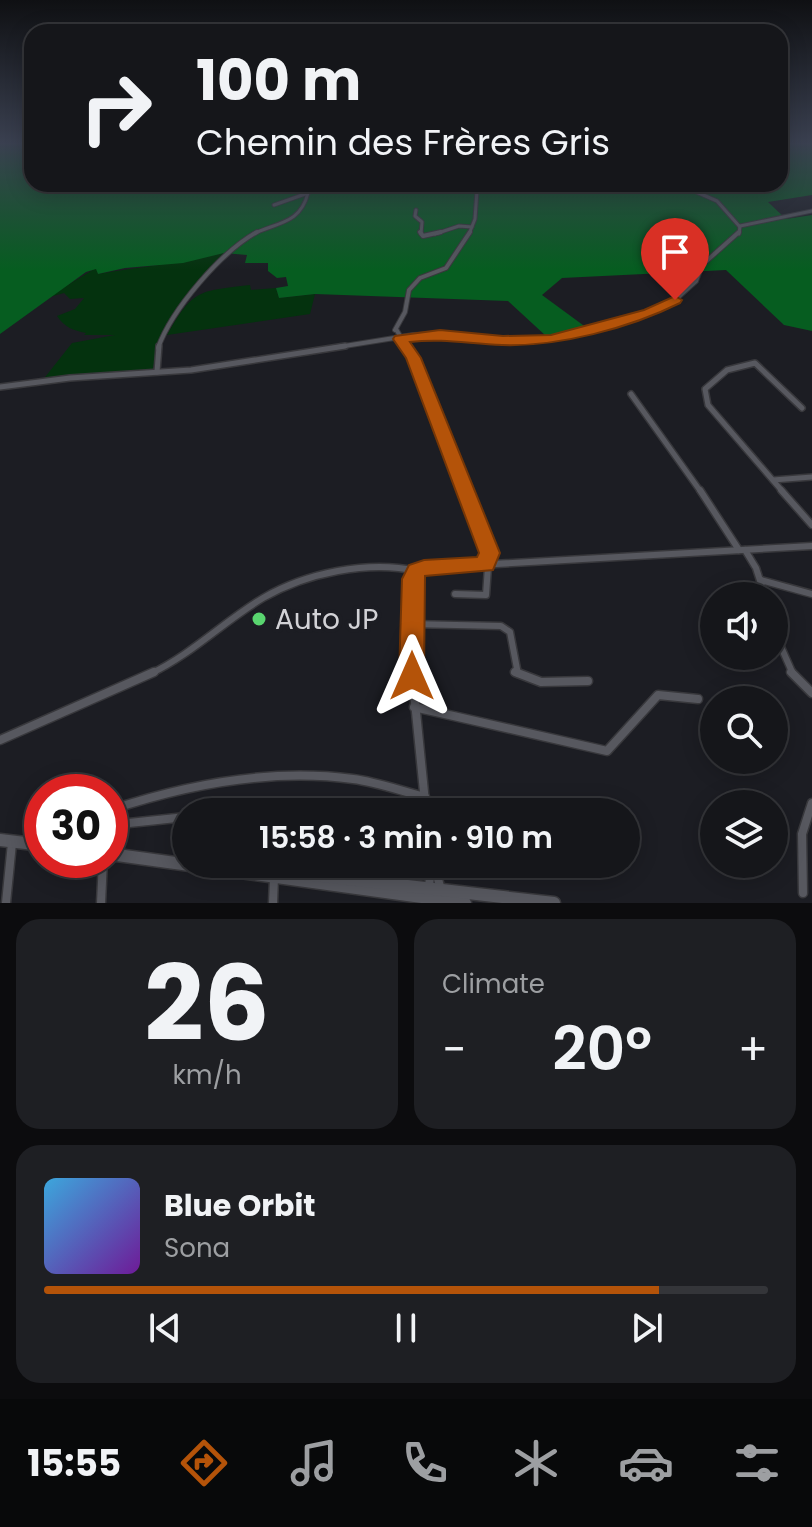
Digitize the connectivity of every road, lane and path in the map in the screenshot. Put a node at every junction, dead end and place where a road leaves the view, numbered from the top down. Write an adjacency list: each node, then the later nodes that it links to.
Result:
1 (477, 192): 7 (street)
2 (696, 192): 8 (street)
3 (308, 193): 4 (street); 12 (street)
4 (274, 205)
5 (416, 210): 7 (street)
6 (812, 211): 8 (street)
7 (472, 227): 9 (street)
8 (740, 227): 11 (street)
9 (396, 329): 10 (street); 11 (street)
10 (390, 338): 11 (street); 12 (street)
11 (401, 339): 21 (street)
12 (157, 372): 13 (street)
13 (0, 387)
14 (631, 394): 20 (street)
15 (802, 408): 17 (street)
16 (812, 477): 17 (street)
17 (772, 481): 18 (street)
18 (812, 525)
19 (812, 546): 20 (street)
20 (742, 550): 21 (street); 23 (street)
21 (486, 564): 22 (street); 24 (street)
22 (417, 571): 26 (street); 32 (street)
23 (761, 580): 25 (street)
24 (455, 594)
25 (812, 594)
26 (411, 624): 28 (street); 31 (street)
27 (788, 668): 29 (street)
28 (588, 681)
29 (812, 693)
30 (698, 699): 31 (street)
31 (414, 707): 33 (street)
32 (0, 740)
33 (425, 797): 35 (street)
34 (812, 803): 47 (street)
35 (128, 805)
36 (172, 818): 37 (street)
37 (128, 823)
38 (6, 841): 49 (street)
39 (128, 856): 40 (main road)
40 (156, 859): 41 (main road); 42 (main road)
41 (172, 861)
42 (172, 861)
43 (102, 878): 50 (street)
44 (274, 878): 51 (street)
45 (304, 878): 48 (main road)
46 (440, 878): 48 (street)
47 (803, 893)
48 (449, 897): 52 (main road)
49 (6, 903)
50 (101, 903)
51 (273, 903)
52 (554, 903)

